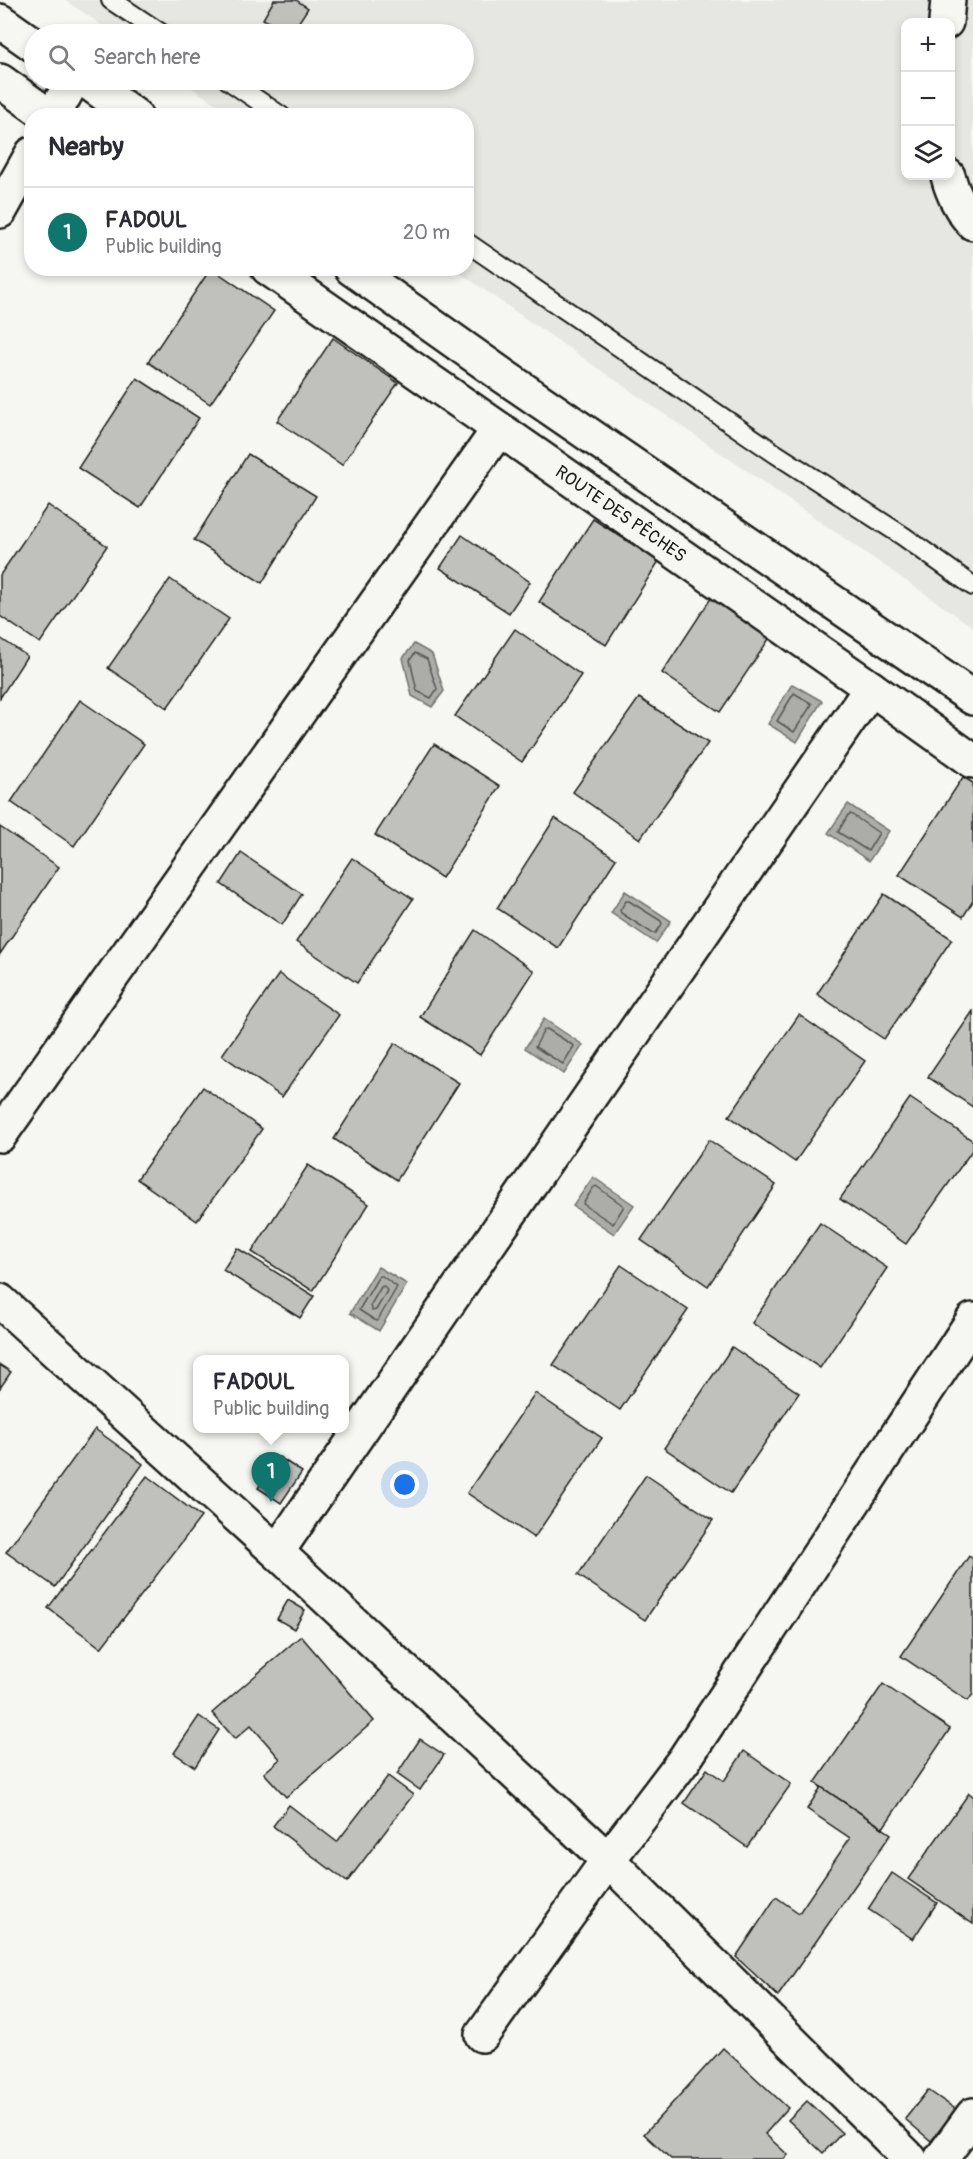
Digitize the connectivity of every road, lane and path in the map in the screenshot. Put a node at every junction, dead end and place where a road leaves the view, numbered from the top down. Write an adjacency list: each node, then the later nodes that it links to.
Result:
1 (111, 0): 5 (lane)
2 (948, 0): 3 (street)
3 (946, 18)
4 (0, 21): 6 (street)
5 (147, 24)
6 (24, 38)
7 (0, 81): 11 (street)
8 (67, 90): 12 (street)
9 (99, 90): 13 (street)
10 (243, 90): 14 (lane)
11 (39, 108)
12 (56, 108)
13 (124, 108)
14 (269, 108)
15 (24, 168): 17 (street)
16 (949, 180): 18 (street)
17 (0, 211)
18 (973, 223)
19 (474, 247): 23 (lane)
20 (279, 276): 22 (street, ROUTE DES PÊCHES)
21 (362, 276): 25 (street)
22 (499, 429): 24 (street, ROUTE DES PÊCHES); 27 (street)
23 (973, 586)
24 (871, 687): 26 (street, ROUTE DES PÊCHES); 30 (street)
25 (973, 698)
26 (973, 761)
27 (0, 1135)
28 (0, 1301): 30 (street)
29 (973, 1320): 31 (street)
30 (277, 1552): 31 (street)
31 (608, 1860): 32 (street); 34 (street)
32 (482, 2036)
33 (973, 2115): 35 (street)
34 (910, 2159)
35 (941, 2159)

